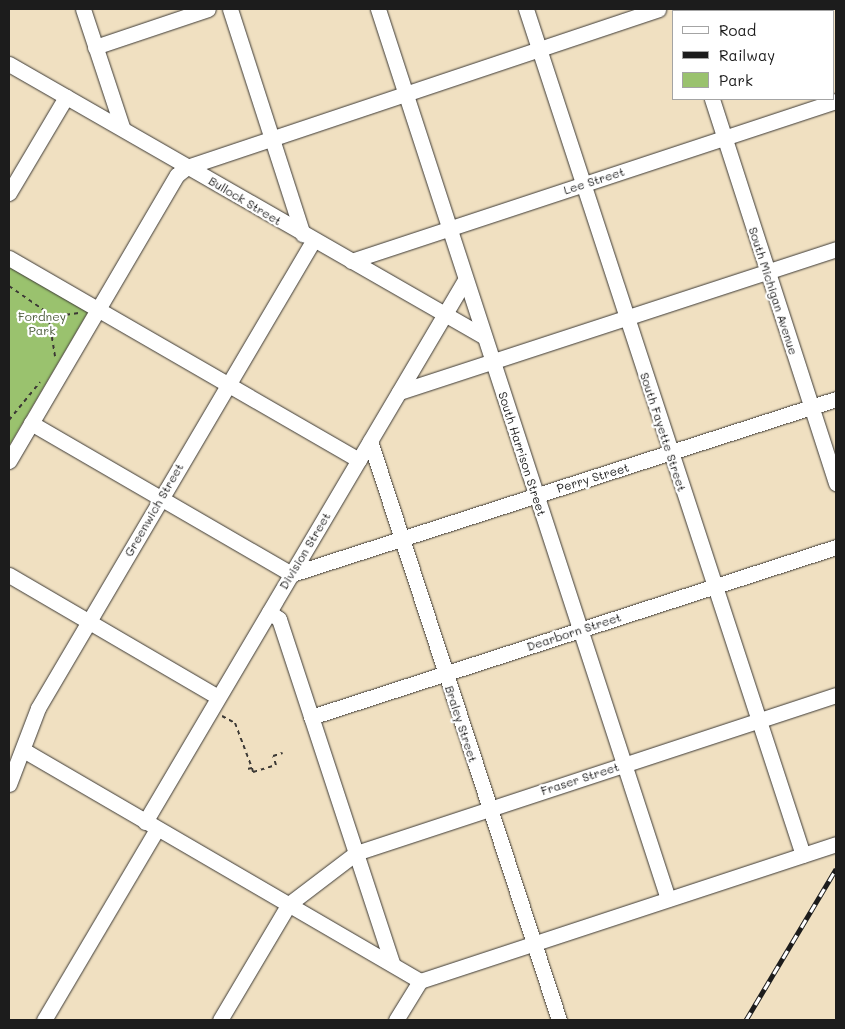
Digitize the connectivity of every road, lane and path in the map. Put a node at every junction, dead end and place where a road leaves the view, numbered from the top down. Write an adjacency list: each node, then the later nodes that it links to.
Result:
1 (83, 9): 7 (street)
2 (208, 9): 7 (street)
3 (230, 9): 15 (street)
4 (378, 9): 10 (street, South Harrison Street)
5 (526, 9): 8 (street, South Fayette Street)
6 (658, 9): 8 (street)
7 (95, 47): 14 (street)
8 (538, 48): 10 (street); 18 (street, South Fayette Street)
9 (9, 64): 11 (street, Bullock Street)
10 (405, 93): 15 (street); 20 (street, South Harrison Street)
11 (66, 96): 14 (street, Bullock Street); 19 (street)
12 (712, 100): 16 (street, South Michigan Avenue)
13 (836, 101): 16 (street, Lee Street)
14 (122, 127): 17 (street, Bullock Street)
15 (271, 138): 17 (street); 21 (street)
16 (725, 138): 18 (street, Lee Street); 25 (street, South Michigan Avenue)
17 (187, 167): 21 (street, Bullock Street); 28 (street)
18 (583, 184): 20 (street, Lee Street); 31 (street, South Fayette Street)
19 (9, 193)
20 (448, 228): 24 (street, Lee Street); 26 (street, South Harrison Street)
21 (308, 238): 24 (street, Bullock Street); 36 (street, Greenwich Street)
22 (836, 249): 25 (street)
23 (9, 258): 28 (street)
24 (351, 261): 29 (street, Bullock Street)
25 (767, 272): 31 (street); 39 (street, South Michigan Avenue)
26 (465, 280): 29 (street, Division Street); 32 (street, South Harrison Street)
27 (9, 286): 30 (path)
28 (93, 314): 30 (path); 36 (street); 41 (street)
29 (445, 315): 32 (street, Bullock Street); 37 (street, Division Street)
30 (50, 317): 34 (path)
31 (626, 318): 33 (street); 43 (street, South Fayette Street)
32 (483, 336): 33 (street, South Harrison Street)
33 (492, 362): 37 (street); 47 (street, South Harrison Street)
34 (51, 363)
35 (43, 380): 40 (path)
36 (228, 384): 44 (street); 48 (street, Greenwich Street)
37 (399, 392): 42 (street, Division Street)
38 (836, 399): 39 (street, Perry Street)
39 (811, 408): 43 (street, Perry Street); 46 (street, South Michigan Avenue)
40 (9, 420)
41 (31, 423): 45 (street); 48 (street)
42 (370, 441): 44 (street, Division Street); 49 (street, Braley Street)
43 (670, 453): 47 (street, Perry Street); 53 (street, South Fayette Street)
44 (359, 460): 51 (street, Division Street)
45 (9, 461)
46 (836, 484)
47 (535, 496): 49 (street, Perry Street); 56 (street, South Harrison Street)
48 (160, 499): 51 (street); 55 (street, Greenwich Street)
49 (402, 540): 51 (street, Perry Street); 57 (street, Braley Street)
50 (836, 547): 53 (street, Dearborn Street)
51 (292, 574): 54 (street, Division Street)
52 (9, 575): 55 (street)
53 (714, 587): 56 (street, Dearborn Street); 62 (street, South Fayette Street)
54 (269, 612): 59 (street, Division Street); 61 (street)
55 (88, 622): 59 (street); 63 (street, Greenwich Street)
56 (580, 631): 57 (street, Dearborn Street); 65 (street, South Harrison Street)
57 (445, 674): 61 (street, Dearborn Street); 69 (street, Braley Street)
58 (836, 695): 62 (street, Fraser Street)
59 (218, 697): 70 (street, Division Street)
60 (222, 716): 66 (path)
61 (312, 717): 72 (street)
62 (757, 721): 65 (street, Fraser Street); 73 (street, South Fayette Street)
63 (24, 751): 68 (street, Greenwich Street); 70 (street)
64 (283, 753): 66 (path)
65 (623, 764): 69 (street, Fraser Street); 74 (street, South Harrison Street)
66 (252, 768): 67 (path)
67 (247, 769)
68 (9, 784)
69 (489, 809): 72 (street, Fraser Street); 76 (street, Braley Street)
70 (151, 825): 75 (street); 80 (street, Division Street)
71 (836, 844): 73 (street)
72 (356, 854): 75 (street, Fraser Street); 77 (street)
73 (803, 855): 74 (street)
74 (668, 899): 76 (street)
75 (289, 904): 77 (street); 81 (street)
76 (534, 941): 78 (street); 79 (street, Braley Street)
77 (392, 963): 78 (street)
78 (420, 980): 82 (street)
79 (557, 1013)
80 (44, 1020)
81 (220, 1020)
82 (396, 1020)

